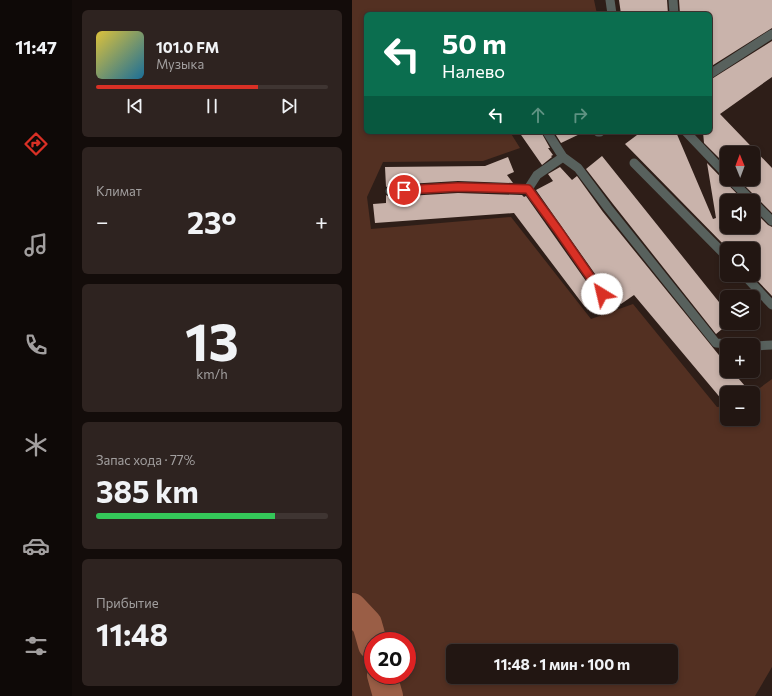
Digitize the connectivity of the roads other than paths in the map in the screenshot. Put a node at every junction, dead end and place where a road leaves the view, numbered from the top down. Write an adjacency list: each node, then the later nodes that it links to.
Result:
1 (610, 0): 3 (lane)
2 (673, 0): 4 (lane)
3 (612, 12)
4 (674, 12)
5 (772, 34): 6 (lane)
6 (712, 73)
7 (548, 134): 9 (lane)
8 (688, 134): 11 (lane)
9 (563, 157): 13 (lane); 22 (lane)
10 (634, 162): 18 (lane)
11 (720, 168)
12 (737, 186): 15 (lane)
13 (528, 189): 14 (lane); 20 (lane)
14 (390, 191)
15 (744, 194)
16 (760, 210): 17 (lane)
17 (772, 221)
18 (720, 250)
19 (751, 282): 21 (lane)
20 (602, 294)
21 (772, 305)
22 (720, 343)
23 (772, 344): 24 (lane)
24 (760, 345)

